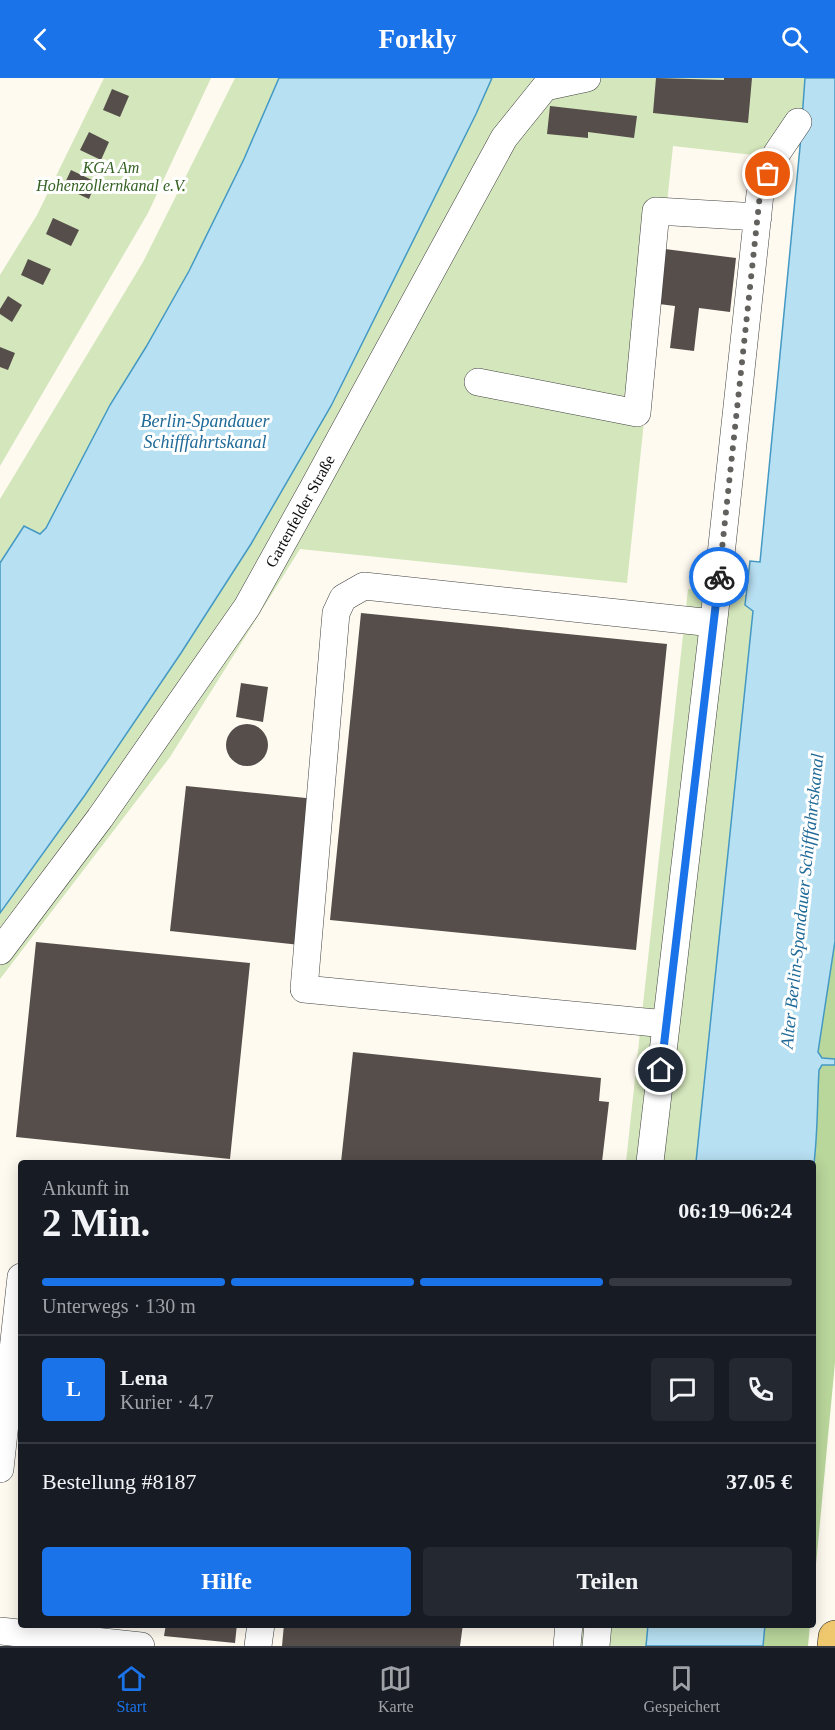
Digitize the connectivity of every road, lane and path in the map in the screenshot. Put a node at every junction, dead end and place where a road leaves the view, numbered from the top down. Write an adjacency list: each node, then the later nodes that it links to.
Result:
1 (587, 78): 6 (lane, Gartenfelder Straße)
2 (798, 122): 3 (lane)
3 (758, 217): 4 (lane); 5 (lane)
4 (478, 382)
5 (714, 617): 7 (lane); 7 (lane)
6 (0, 951)
7 (666, 1024): 8 (lane)
8 (650, 1160)
9 (18, 1305): 10 (lane)
10 (0, 1469)
11 (143, 1628): 19 (lane)
12 (260, 1628): 20 (lane)
13 (569, 1628): 21 (lane)
14 (598, 1628): 22 (lane)
15 (0, 1630): 16 (lane)
16 (40, 1630): 17 (lane)
17 (100, 1633): 19 (lane)
18 (835, 1637): 23 (main road)
19 (141, 1646)
20 (258, 1646)
21 (567, 1646)
22 (596, 1646)
23 (834, 1646)

